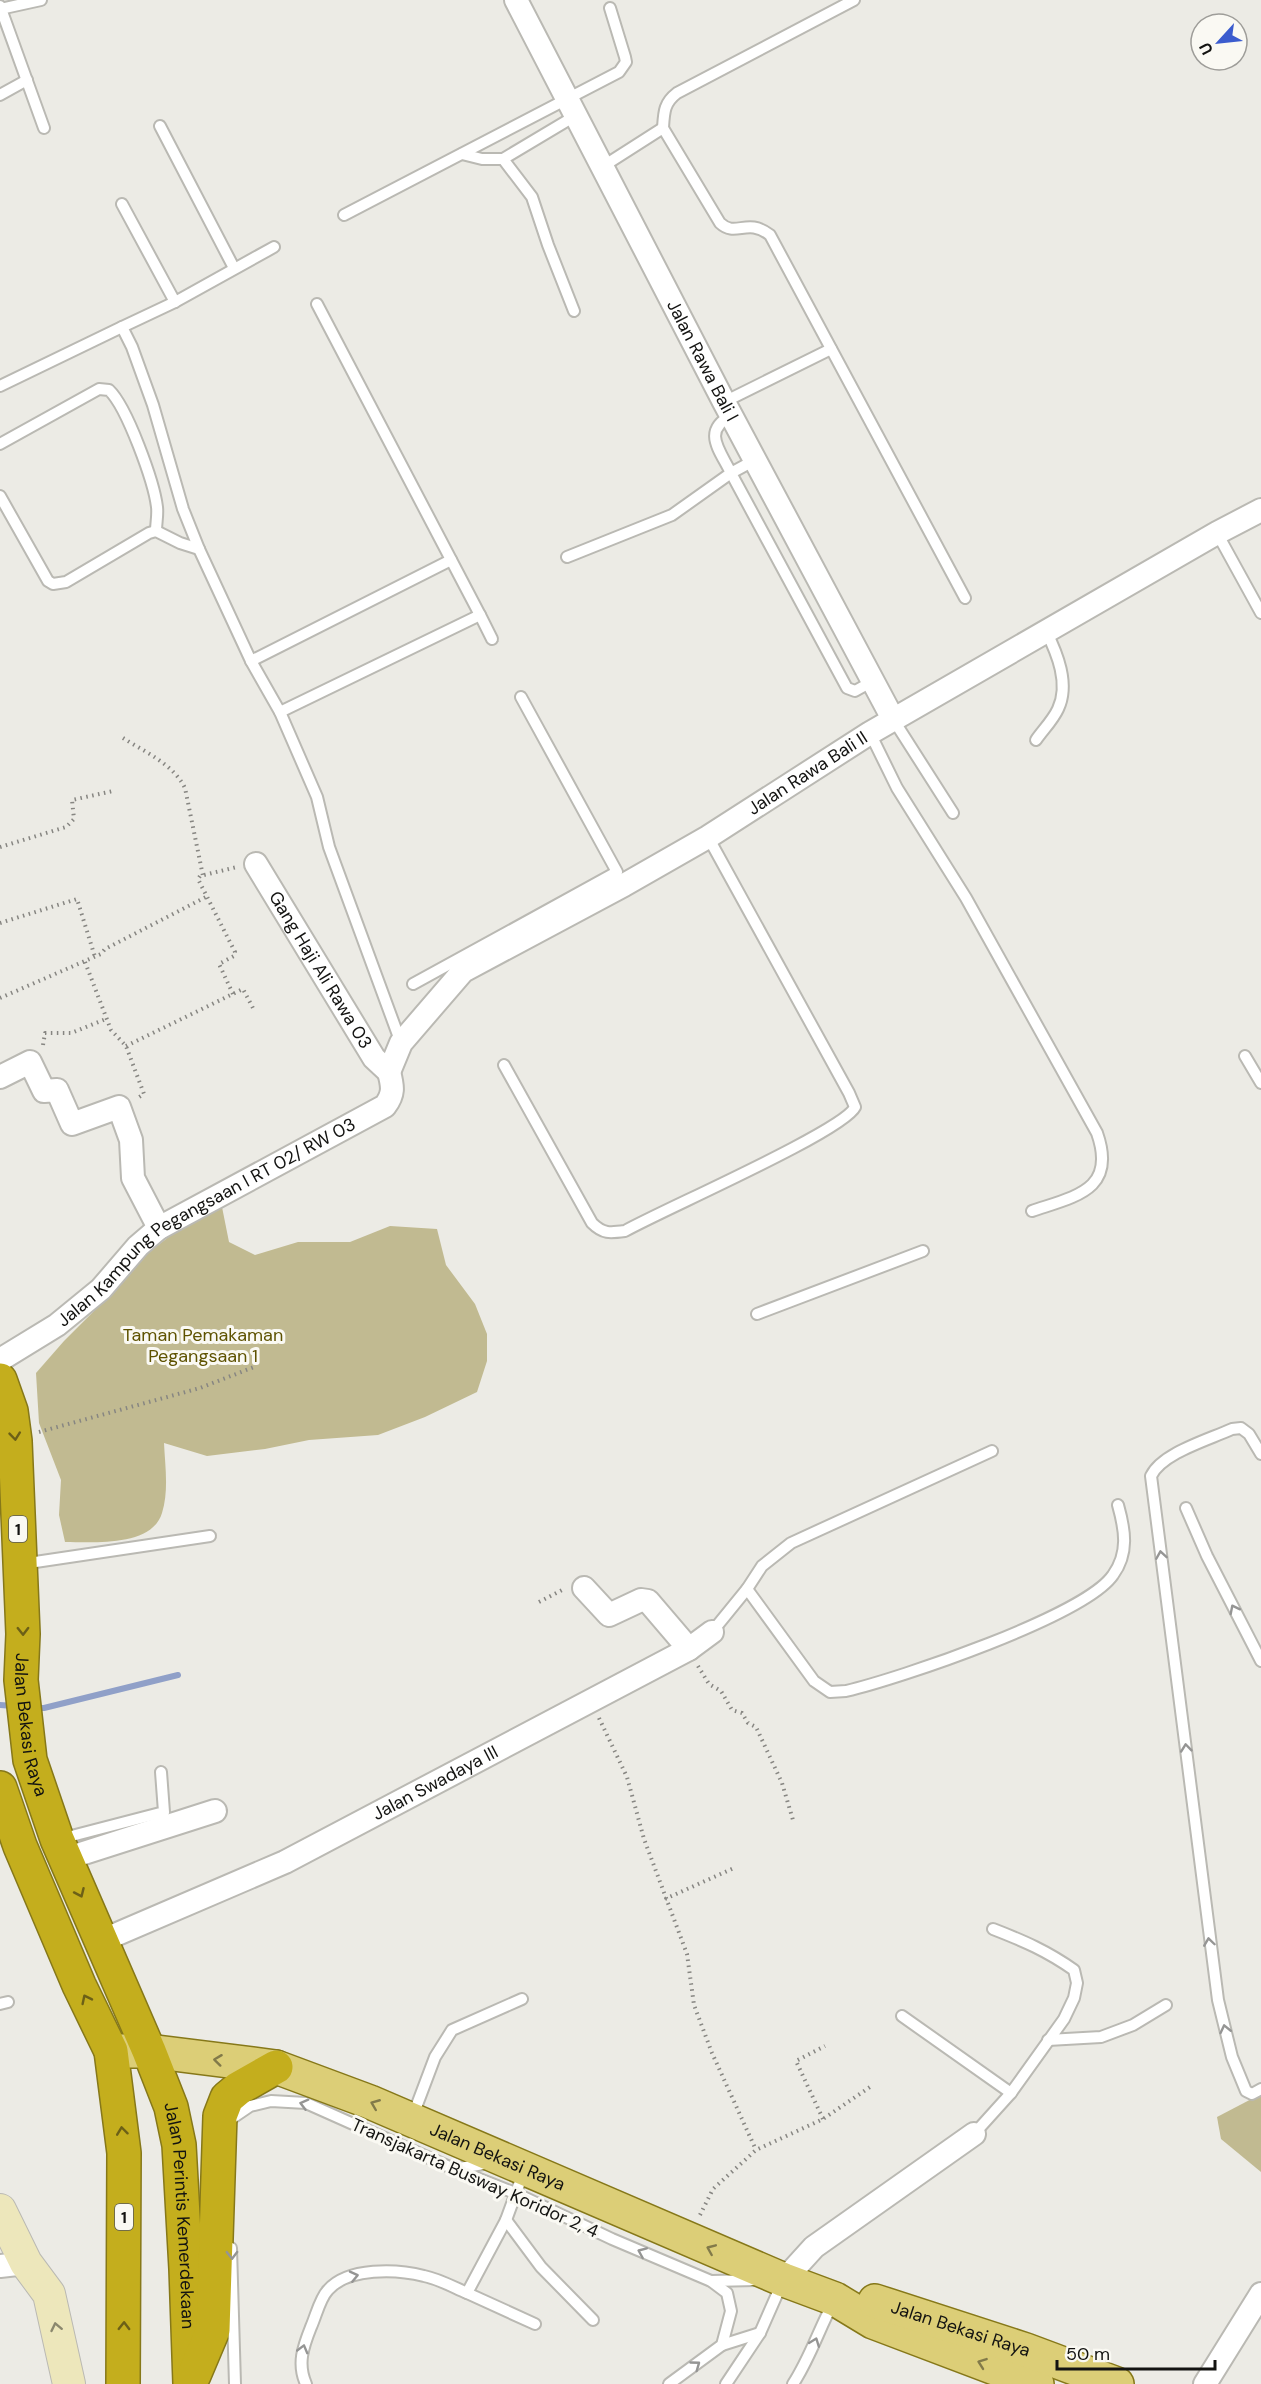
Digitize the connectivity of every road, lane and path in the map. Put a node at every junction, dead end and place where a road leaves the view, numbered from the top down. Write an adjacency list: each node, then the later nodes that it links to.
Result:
1 (41, 0): 4 (lane)
2 (516, 0): 8 (street, Jalan Rawa Bali I)
3 (854, 0): 11 (lane)
4 (0, 8): 6 (lane)
5 (610, 8): 8 (lane)
6 (27, 80): 7 (lane); 10 (lane)
7 (0, 95)
8 (571, 108): 12 (lane); 13 (lane); 14 (street, Jalan Rawa Bali I)
9 (160, 126): 18 (lane)
10 (44, 128)
11 (663, 128): 14 (lane); 23 (lane)
12 (462, 154): 13 (lane); 16 (lane)
13 (503, 159): 21 (lane)
14 (602, 167): 25 (street, Jalan Rawa Bali I)
15 (122, 204): 19 (lane)
16 (344, 215)
17 (274, 247): 18 (lane)
18 (234, 268): 19 (lane)
19 (175, 302): 22 (lane)
20 (317, 304): 35 (lane)
21 (574, 311)
22 (122, 327): 24 (lane); 33 (lane)
23 (831, 349): 25 (lane); 36 (lane)
24 (0, 386)
25 (728, 408): 27 (street, Jalan Rawa Bali I); 28 (lane)
26 (0, 444): 31 (lane)
27 (755, 460): 28 (lane); 42 (street, Jalan Rawa Bali I)
28 (731, 474): 34 (lane); 42 (lane)
29 (0, 496): 31 (lane)
30 (1261, 510): 32 (street, Jalan Rawa Bali II)
31 (156, 531): 33 (lane)
32 (1217, 533): 37 (lane); 39 (street, Jalan Rawa Bali II)
33 (199, 549): 41 (lane)
34 (567, 557)
35 (451, 560): 38 (lane); 41 (lane)
36 (965, 598)
37 (1261, 613)
38 (480, 615): 40 (lane); 44 (lane)
39 (1046, 631): 45 (street, Jalan Rawa Bali II); 48 (lane)
40 (492, 639)
41 (251, 661): 44 (lane)
42 (873, 681): 45 (street, Jalan Rawa Bali I)
43 (521, 697): 59 (lane)
44 (280, 712): 64 (lane)
45 (893, 719): 46 (street, Jalan Rawa Bali II); 50 (lane)
46 (870, 733): 51 (street, Jalan Rawa Bali II); 73 (lane)
47 (123, 738): 54 (path)
48 (1036, 740)
49 (113, 791): 52 (path)
50 (952, 813)
51 (708, 837): 64 (street, Jalan Rawa Bali II); 68 (lane)
52 (0, 847)
53 (256, 864): 54 (path); 69 (street, Gang Haji Ali Rawa 03)
54 (203, 876): 55 (path)
55 (206, 897): 57 (path); 60 (path)
56 (0, 923): 57 (path)
57 (95, 957): 58 (path)
58 (85, 962): 61 (path); 63 (path)
59 (413, 984)
60 (233, 994): 62 (path); 65 (path)
61 (0, 998)
62 (254, 1010)
63 (106, 1019): 65 (path); 67 (path)
64 (401, 1043): 69 (street, Jalan Rawa Bali II)
65 (126, 1046): 72 (path)
66 (1245, 1056): 71 (lane)
67 (30, 1062): 70 (street); 72 (street)
68 (504, 1065)
69 (389, 1072): 74 (street, Jalan Kampung Pegangsaan I RT 02/ RW 03)
70 (0, 1077)
71 (1261, 1083)
72 (119, 1107): 74 (street)
73 (1032, 1211)
74 (159, 1228): 77 (street, Jalan Kampung Pegangsaan I RT 02/ RW 03)
75 (923, 1251): 76 (lane)
76 (757, 1314)
77 (0, 1360)
78 (254, 1367): 80 (path)
79 (0, 1380): 80 (highway, Jalan Bekasi Raya / 1, one-way to 80)
80 (15, 1441): 86 (highway, Jalan Bekasi Raya / 1)
81 (992, 1451): 88 (lane, Jalan Swadaya III)
82 (1261, 1454): 111 (lane, one-way to 82)
83 (1118, 1505): 88 (lane)
84 (1186, 1508): 91 (lane, one-way to 84)
85 (210, 1536): 86 (lane)
86 (19, 1564): 97 (highway, Jalan Bekasi Raya / 1, one-way to 97)
87 (585, 1588): 90 (street)
88 (747, 1589): 89 (lane, Jalan Swadaya III)
89 (712, 1632): 90 (street, Jalan Swadaya III)
90 (689, 1650): 92 (street, Jalan Swadaya III); 96 (path)
91 (1261, 1661)
92 (591, 1701): 99 (path); 101 (street, Jalan Swadaya III)
93 (161, 1772): 97 (lane)
94 (0, 1788): 107 (highway, 1, one-way to 94)
95 (215, 1811): 97 (street)
96 (793, 1820)
97 (61, 1849): 101 (highway, Jalan Bekasi Raya / 1, one-way to 101)
98 (734, 1868): 99 (path)
99 (665, 1899): 117 (path)
100 (993, 1929): 105 (lane)
101 (101, 1941): 108 (highway, Jalan Bekasi Raya / 1)
102 (522, 1999): 113 (lane)
103 (1166, 2005): 105 (lane)
104 (902, 2016): 112 (lane)
105 (1048, 2040): 112 (lane)
106 (825, 2046): 114 (path)
107 (111, 2051): 108 (main road, Jalan Bekasi Raya); 139 (highway, 1, one-way to 107)
108 (149, 2051): 109 (main road, Jalan Bekasi Raya, one-way to 108); 137 (highway, Jalan Perintis Kemerdekaan / 1)
109 (276, 2067): 113 (main road, Jalan Bekasi Raya, one-way to 109); 116 (highway)
110 (870, 2087): 114 (path)
111 (1261, 2089)
112 (1011, 2093): 115 (lane)
113 (411, 2120): 120 (main road, Jalan Bekasi Raya)
114 (823, 2120): 117 (path)
115 (974, 2134): 126 (street)
116 (225, 2136): 118 (lane, Transjakarta Busway Koridor 2, 4, one-way to 116); 119 (lane); 137 (highway)
117 (756, 2150): 124 (path)
118 (454, 2169): 120 (lane); 120 (lane, Transjakarta Busway Koridor 2, 4)
119 (230, 2173)
120 (515, 2174): 122 (lane); 124 (main road, Jalan Bekasi Raya); 127 (lane, Transjakarta Busway Koridor 2, 4, one-way to 120)
121 (0, 2210): 125 (street)
122 (506, 2220): 128 (lane); 132 (lane)
123 (231, 2231): 140 (lane, one-way to 140)
124 (690, 2240): 126 (main road, Jalan Bekasi Raya, one-way to 124)
125 (13, 2264): 138 (street, one-way to 125)
126 (784, 2280): 127 (lane); 130 (main road, Jalan Bekasi Raya); 134 (lane)
127 (711, 2281): 135 (lane)
128 (467, 2293): 133 (lane); 141 (lane, one-way to 128)
129 (1261, 2294): 146 (street)
130 (835, 2299): 136 (main road, Jalan Bekasi Raya); 144 (lane, one-way to 130)
131 (199, 2314): 137 (lane)
132 (593, 2320)
133 (536, 2324)
134 (760, 2333): 135 (lane); 143 (lane)
135 (722, 2344): 142 (lane, one-way to 135)
136 (1026, 2370): 145 (main road, Jalan Bekasi Raya)
137 (192, 2379)
138 (69, 2384)
139 (123, 2384)
140 (235, 2384)
141 (306, 2384)
142 (669, 2384)
143 (726, 2384)
144 (793, 2384)
145 (1118, 2384)
146 (1205, 2384)

